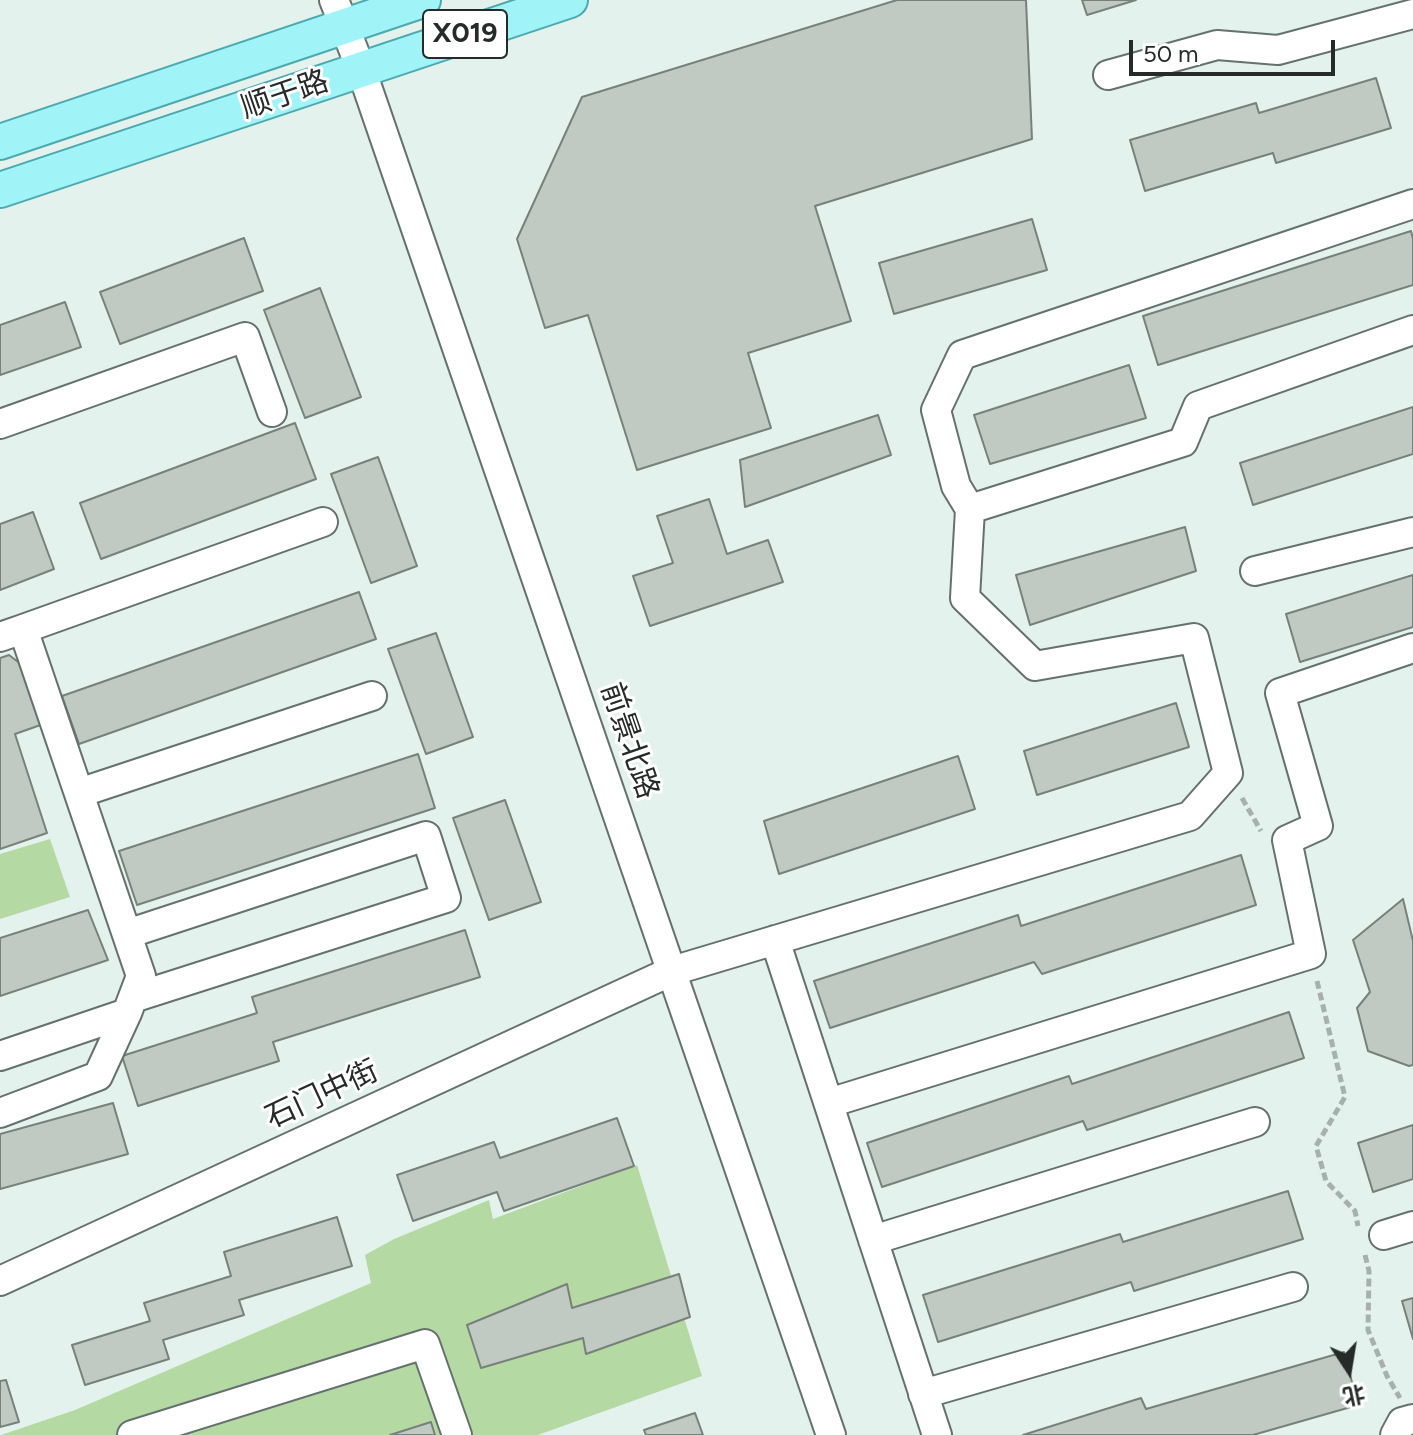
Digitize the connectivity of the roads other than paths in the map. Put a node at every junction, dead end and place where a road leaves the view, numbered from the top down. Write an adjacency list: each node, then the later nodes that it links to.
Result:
1 (423, 0): 3 (main road, 顺于路 / X019)
2 (570, 0): 5 (main road, 顺于路 / X019)
3 (340, 13): 5 (street, 前景北路); 7 (main road, 顺于路)
4 (1413, 14): 6 (street)
5 (361, 69): 8 (main road, 顺于路); 23 (street, 前景北路)
6 (1108, 75)
7 (0, 142)
8 (0, 190)
9 (1413, 204): 13 (street)
10 (1413, 330): 13 (street)
11 (272, 412): 12 (street)
12 (0, 424)
13 (970, 509): 22 (street, 石门中街)
14 (323, 522): 17 (street)
15 (1413, 532): 16 (street)
16 (1255, 571)
17 (12, 633): 20 (street)
18 (1413, 648): 26 (street)
19 (372, 696): 20 (street)
20 (79, 793): 21 (street)
21 (127, 934): 24 (street); 24 (street)
22 (775, 940): 23 (street, 石门中街); 26 (street)
23 (672, 971): 32 (street, 石门中街); 38 (street, 前景北路)
24 (130, 1005): 25 (street); 27 (street)
25 (0, 1056)
26 (829, 1103): 31 (street)
27 (0, 1113)
28 (1255, 1122): 31 (street)
29 (1413, 1226): 30 (street)
30 (1368, 1234)
31 (873, 1240): 34 (street)
32 (0, 1281)
33 (1293, 1287): 34 (street)
34 (923, 1394): 39 (street)
35 (1413, 1419): 40 (street)
36 (132, 1435): 37 (street)
37 (457, 1435)
38 (831, 1435)
39 (937, 1435)
40 (1395, 1435)

